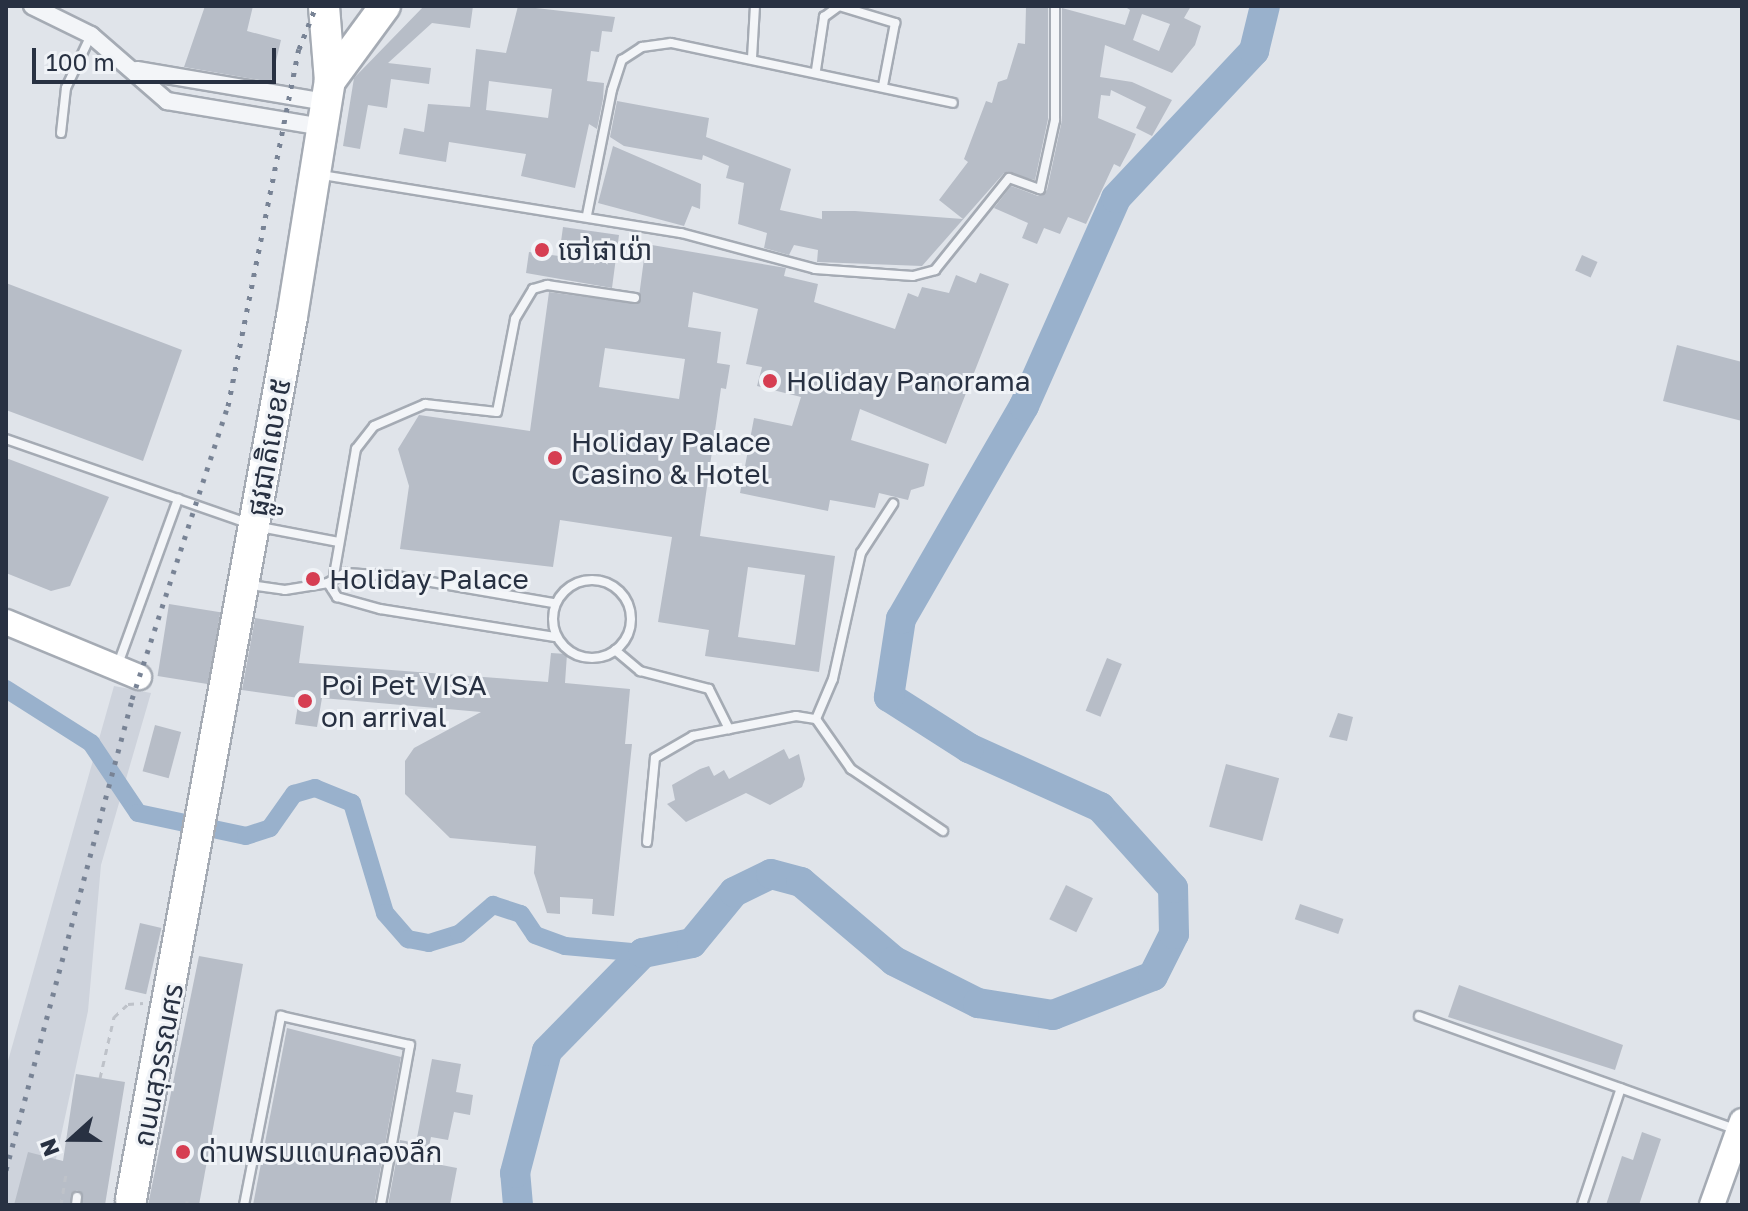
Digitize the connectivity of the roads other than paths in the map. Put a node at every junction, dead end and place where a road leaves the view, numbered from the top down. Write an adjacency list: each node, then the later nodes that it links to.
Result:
1 (32, 6): 7 (street)
2 (324, 6): 12 (highway, ផ្លូវជាតិលេខ៥)
3 (385, 6): 12 (highway, ផ្លូវជាតិលេខ៥)
4 (755, 6): 8 (lane)
5 (839, 6): 10 (lane); 11 (lane)
6 (1055, 6): 16 (lane)
7 (91, 35): 9 (street); 14 (lane)
8 (752, 58): 10 (lane); 16 (lane)
9 (137, 70): 12 (street); 12 (street)
10 (816, 70): 11 (lane)
11 (883, 86): 13 (lane)
12 (326, 103): 15 (highway, ផ្លូវជាតិលេខ៥)
13 (953, 103)
14 (61, 133)
15 (314, 174): 16 (lane); 21 (highway, ផ្លូវជាតិលេខ៥)
16 (587, 215)
17 (635, 298): 22 (lane)
18 (6, 439): 19 (lane)
19 (178, 499): 21 (lane); 29 (lane)
20 (893, 504): 30 (lane)
21 (256, 526): 22 (lane); 24 (highway, ផ្លូវជាតិលេខ៥)
22 (339, 542): 23 (lane)
23 (331, 579): 24 (lane); 25 (lane); 27 (lane)
24 (245, 584): 32 (highway, ផ្លូវជាតិលេខ៥)
25 (553, 603): 27 (lane); 28 (lane)
26 (6, 622): 29 (street)
27 (555, 637): 28 (lane)
28 (615, 650): 31 (lane)
29 (128, 673)
30 (816, 719): 31 (lane); 33 (lane)
31 (729, 729): 34 (lane)
32 (206, 813): 38 (highway, ถนนสุวรรณศร)
33 (943, 831)
34 (647, 842)
35 (1419, 1016): 36 (lane)
36 (1621, 1088): 37 (lane); 41 (lane)
37 (1740, 1126): 42 (street)
38 (131, 1199)
39 (244, 1205): 40 (lane)
40 (381, 1205)
41 (1582, 1205)
42 (1712, 1205)

